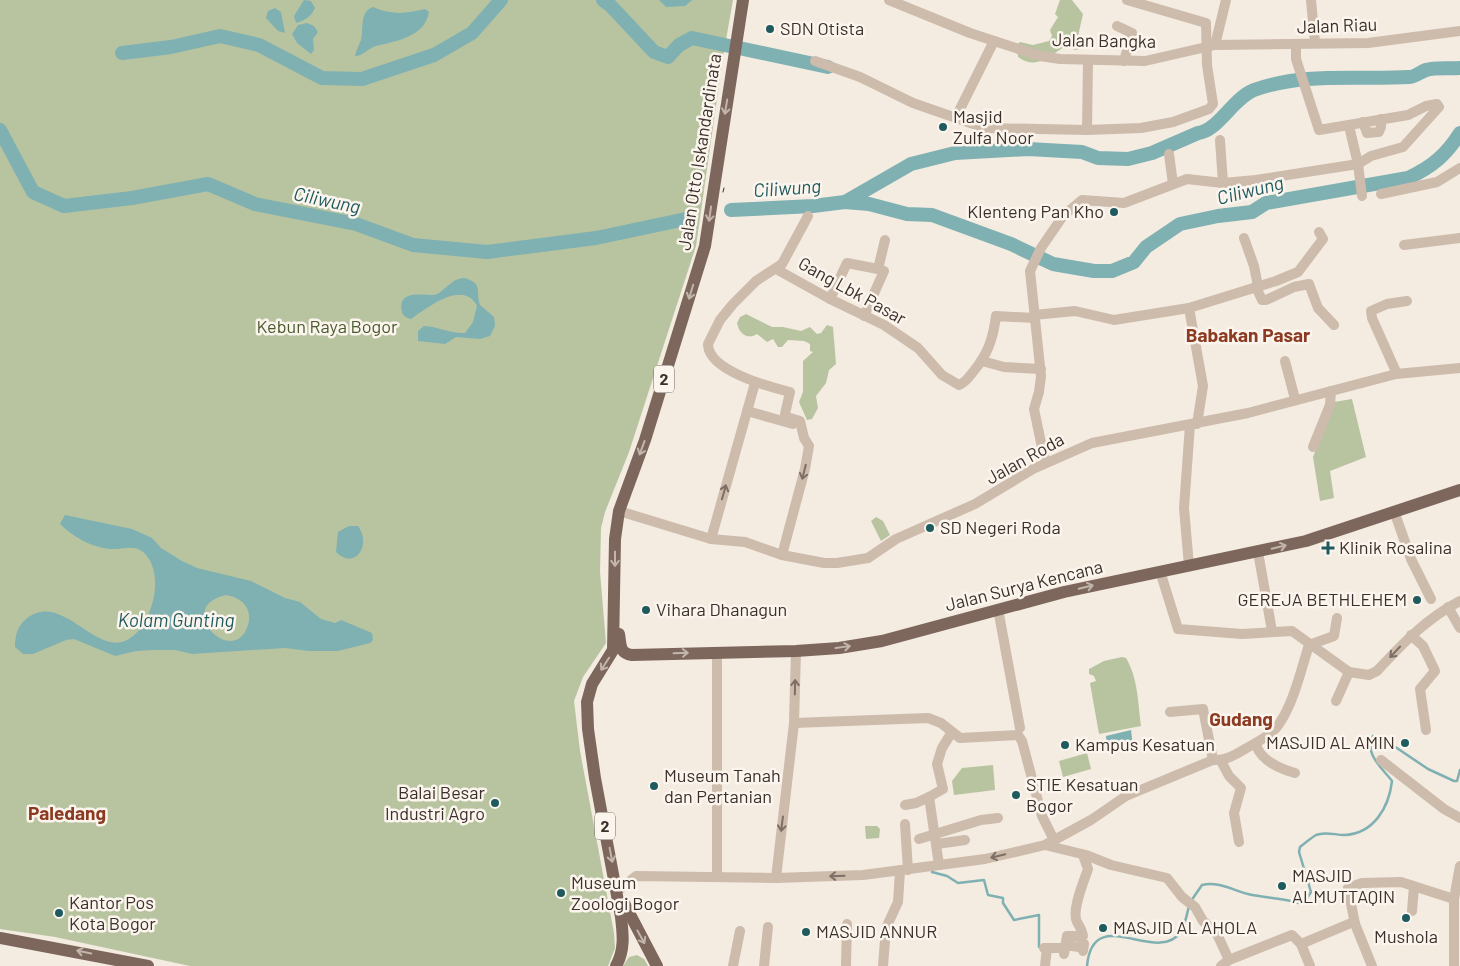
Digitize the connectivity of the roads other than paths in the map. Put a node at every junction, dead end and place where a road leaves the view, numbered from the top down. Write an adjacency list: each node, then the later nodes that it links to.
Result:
1 (743, 0): 55 (main road, Jalan Otto Iskandardinata / 2, one-way to 55)
2 (890, 0): 8 (street, Jalan Bangka)
3 (1127, 0): 11 (street)
4 (1226, 0): 11 (street)
5 (1311, 0): 9 (street)
6 (1117, 26): 14 (street)
7 (1460, 31): 9 (street, Jalan Riau)
8 (994, 41): 12 (street, Jalan Bangka); 15 (street)
9 (1315, 43): 10 (street, Jalan Riau)
10 (1296, 44): 11 (street, Jalan Riau); 16 (street)
11 (1210, 47): 14 (street, Jalan Bangka); 17 (street)
12 (1088, 60): 14 (street, Jalan Bangka); 17 (street)
13 (815, 61): 15 (street)
14 (1124, 61)
15 (956, 117): 17 (street)
16 (1349, 126): 20 (street); 20 (street)
17 (1087, 130)
18 (1220, 140): 22 (street)
19 (1169, 154): 23 (street)
20 (1358, 168): 22 (street); 25 (street)
21 (1460, 168): 24 (street)
22 (1223, 183): 23 (street)
23 (1173, 184): 39 (street)
24 (1381, 194)
25 (1362, 196)
26 (808, 216): 32 (street)
27 (1319, 232): 34 (street)
28 (1244, 238): 34 (street)
29 (1460, 238): 31 (street)
30 (885, 240): 33 (street)
31 (1404, 245)
32 (776, 269): 35 (street, Gang Lbk Pasar); 46 (street)
33 (878, 269): 35 (street); 38 (street)
34 (1257, 286): 37 (street); 40 (street)
35 (830, 299): 38 (street, Gang Lbk Pasar)
36 (1407, 301): 45 (street)
37 (1189, 308): 39 (street); 50 (street)
38 (864, 316): 41 (street, Gang Lbk Pasar)
39 (1034, 316): 41 (street); 44 (street)
40 (1334, 325)
41 (982, 361): 44 (street)
42 (1285, 361): 48 (street)
43 (1460, 368): 45 (street, Jalan Roda)
44 (1041, 369): 53 (street)
45 (1397, 374): 47 (street, Jalan Roda)
46 (755, 383): 49 (street); 51 (street)
47 (1331, 391): 48 (street, Jalan Roda); 52 (street)
48 (1295, 399): 50 (street, Jalan Roda)
49 (747, 411): 51 (street); 57 (street, one-way to 49)
50 (1193, 424): 53 (street, Jalan Roda); 60 (street)
51 (801, 426): 59 (street, one-way to 59)
52 (1313, 447)
53 (1046, 462): 59 (street, Jalan Roda)
54 (1460, 490): 56 (main road, Jalan Surya Kencana)
55 (619, 511): 57 (street, Jalan Roda); 66 (main road, Jalan Otto Iskandardinata / 2, one-way to 66)
56 (1394, 511): 58 (main road, Jalan Surya Kencana, one-way to 56); 62 (street)
57 (711, 539): 59 (street, Jalan Roda)
58 (1258, 552): 60 (main road, Jalan Surya Kencana); 69 (street)
59 (782, 554)
60 (1189, 566): 61 (main road, Jalan Surya Kencana)
61 (1160, 571): 65 (main road, Jalan Surya Kencana, one-way to 61); 69 (street)
62 (1431, 599)
63 (1460, 601): 64 (street)
64 (1448, 607): 68 (street); 70 (street)
65 (998, 609): 72 (main road, Jalan Surya Kencana, one-way to 65); 80 (street)
66 (615, 618): 73 (main road, Jalan Surya Kencana, one-way to 73); 101 (main road, Jalan Otto Iskandardinata / 2, one-way to 101)
67 (1337, 618): 71 (street)
68 (1460, 628)
69 (1272, 631): 71 (street)
70 (1411, 635): 74 (street, one-way to 74); 78 (street)
71 (1309, 645): 74 (street); 81 (street)
72 (796, 651): 73 (main road, Jalan Surya Kencana); 77 (street, one-way to 72)
73 (717, 652): 99 (street)
74 (1349, 672): 75 (street)
75 (1336, 701)
76 (1170, 712): 82 (street)
77 (794, 724): 79 (street); 100 (street, one-way to 100)
78 (1426, 730)
79 (952, 732): 80 (street); 85 (street)
80 (1019, 732): 94 (street)
81 (1256, 743): 82 (street); 84 (street)
82 (1217, 760): 93 (street); 94 (street)
83 (1381, 760): 88 (street)
84 (1294, 773)
85 (928, 797): 86 (street); 91 (street)
86 (905, 805)
87 (998, 818): 91 (street)
88 (1460, 818)
89 (904, 824): 98 (street)
90 (919, 839): 91 (street)
91 (936, 839): 92 (street); 96 (street)
92 (965, 840)
93 (1239, 842)
94 (1049, 843): 95 (street); 96 (street, one-way to 96)
95 (1083, 855): 111 (street); 113 (street)
96 (939, 865): 98 (street)
97 (1460, 866): 103 (street)
98 (904, 871): 100 (street, one-way to 100); 120 (street)
99 (716, 876): 100 (street); 101 (street)
100 (776, 878)
101 (618, 885): 114 (main road, one-way to 114); 116 (main road, Jalan Otto Iskandardinata / 2)
102 (1414, 887): 103 (street); 104 (street); 106 (street)
103 (1454, 899): 124 (street)
104 (1412, 911)
105 (847, 924): 119 (street)
106 (1356, 924): 110 (street); 123 (street)
107 (768, 927): 118 (street)
108 (740, 931): 117 (street)
109 (0, 938): 115 (main road, one-way to 109)
110 (1301, 944): 113 (street); 122 (street)
111 (1065, 949): 112 (street); 121 (street)
112 (1083, 951)
113 (1225, 963)
114 (655, 965)
115 (148, 966)
116 (616, 966)
117 (733, 966)
118 (764, 966)
119 (846, 966)
120 (884, 966)
121 (1045, 966)
122 (1310, 966)
123 (1372, 966)
124 (1454, 966)

